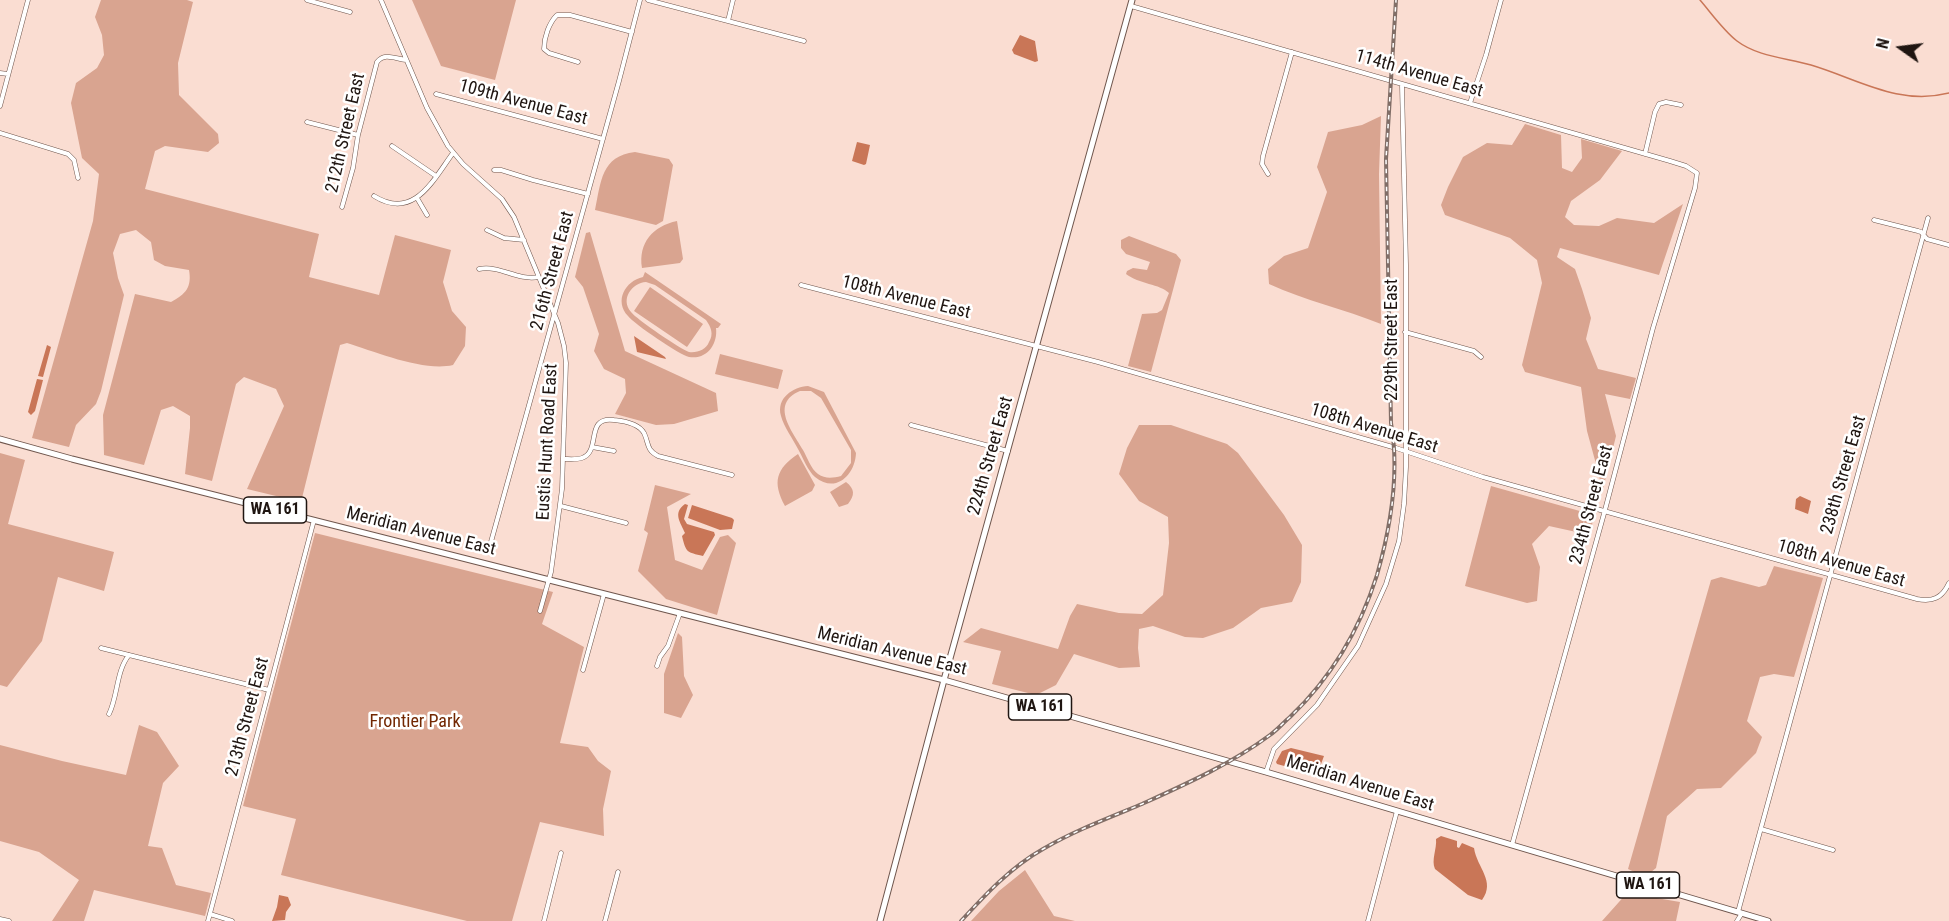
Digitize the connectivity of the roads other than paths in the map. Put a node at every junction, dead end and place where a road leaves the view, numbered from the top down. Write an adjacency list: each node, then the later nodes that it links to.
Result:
1 (28, 0): 17 (street)
2 (310, 0): 9 (street)
3 (381, 0): 14 (street, Eustis Hunt Road East)
4 (640, 0): 11 (street, 216th Street East)
5 (648, 0): 10 (street)
6 (734, 0): 10 (street)
7 (1501, 0): 20 (street)
8 (1132, 3): 13 (street, 114th Avenue East); 51 (main road, 224th Street East)
9 (350, 12)
10 (728, 21): 12 (street)
11 (632, 32): 15 (street); 26 (street, 216th Street East)
12 (804, 41)
13 (1292, 52): 18 (street, 114th Avenue East); 32 (street)
14 (407, 60): 25 (street, 212th Street East); 28 (street, Eustis Hunt Road East)
15 (578, 62)
16 (0, 73): 17 (street)
17 (8, 74): 22 (street)
18 (1402, 85): 20 (street, 114th Avenue East); 50 (street, 229th Street East)
19 (436, 94): 26 (street, 109th Avenue East)
20 (1470, 103): 29 (street, 114th Avenue East)
21 (1681, 105): 29 (street)
22 (0, 106)
23 (307, 122): 25 (street)
24 (0, 133): 34 (street)
25 (358, 135): 38 (street, 212th Street East)
26 (603, 139): 35 (street, 216th Street East)
27 (392, 146): 33 (street)
28 (453, 153): 33 (street); 44 (street, Eustis Hunt Road East)
29 (1645, 154): 31 (street, 114th Avenue East)
30 (494, 170): 35 (street)
31 (1697, 173): 62 (street, 234th Street East)
32 (1268, 174)
33 (436, 176): 37 (street)
34 (78, 178)
35 (588, 194): 49 (street, 216th Street East)
36 (374, 196): 37 (street)
37 (417, 198): 39 (street)
38 (342, 207)
39 (428, 214)
40 (1928, 219): 43 (street, 238th Street East)
41 (1874, 220): 43 (street)
42 (486, 230): 44 (street)
43 (1924, 237): 45 (street); 66 (street, 238th Street East)
44 (524, 240): 47 (street, Eustis Hunt Road East)
45 (1949, 245)
46 (479, 269): 47 (street)
47 (539, 277): 49 (street, Eustis Hunt Road East)
48 (801, 285): 51 (street, 108th Avenue East)
49 (554, 317): 59 (street, Eustis Hunt Road East); 65 (street, 216th Street East)
50 (1405, 332): 52 (street); 58 (street, 229th Street East)
51 (1037, 347): 57 (main road, 224th Street East); 58 (street, 108th Avenue East)
52 (1481, 357)
53 (911, 425): 57 (street)
54 (0, 439): 63 (main road, Meridian Avenue East / WA 161)
55 (592, 447): 56 (street); 59 (street); 60 (street)
56 (614, 451)
57 (1008, 451): 76 (main road, 224th Street East)
58 (1406, 452): 62 (street, 108th Avenue East); 79 (street, 229th Street East)
59 (563, 459): 61 (street, Eustis Hunt Road East)
60 (732, 475)
61 (561, 506): 64 (street); 67 (street, Eustis Hunt Road East)
62 (1605, 510): 66 (street, 108th Avenue East); 82 (street, 234th Street East)
63 (314, 520): 67 (main road, Meridian Avenue East / WA 161); 77 (street, 213th Street East)
64 (626, 523)
65 (489, 549)
66 (1830, 574): 68 (street, 108th Avenue East); 81 (street, 238th Street East)
67 (550, 580): 69 (main road, Meridian Avenue East / WA 161); 70 (street, Eustis Hunt Road East)
68 (1949, 584)
69 (604, 594): 71 (main road, Meridian Avenue East / WA 161); 75 (street)
70 (540, 611)
71 (680, 613): 74 (street); 76 (main road, Meridian Avenue East / WA 161)
72 (101, 648): 73 (street)
73 (129, 655): 77 (street); 78 (street)
74 (657, 666)
75 (583, 670)
76 (944, 680): 79 (main road, Meridian Avenue East / WA 161); 94 (main road, 224th Street East)
77 (269, 690): 87 (street, 213th Street East)
78 (109, 714)
79 (1266, 772): 80 (main road, Meridian Avenue East / WA 161)
80 (1397, 811): 82 (main road, Meridian Avenue East / WA 161); 95 (street)
81 (1761, 829): 83 (street); 86 (street, 238th Street East)
82 (1512, 845): 86 (main road, Meridian Avenue East / WA 161)
83 (1833, 850)
84 (561, 853): 92 (street)
85 (618, 872): 93 (street)
86 (1740, 913): 96 (street); 97 (main road, Meridian Avenue East / WA 161)
87 (210, 914): 90 (street, 213th Street East); 91 (street)
88 (0, 919): 89 (street)
89 (9, 921)
90 (208, 921)
91 (232, 921)
92 (544, 921)
93 (605, 921)
94 (880, 921)
95 (1368, 921)
96 (1737, 921)
97 (1768, 921)

